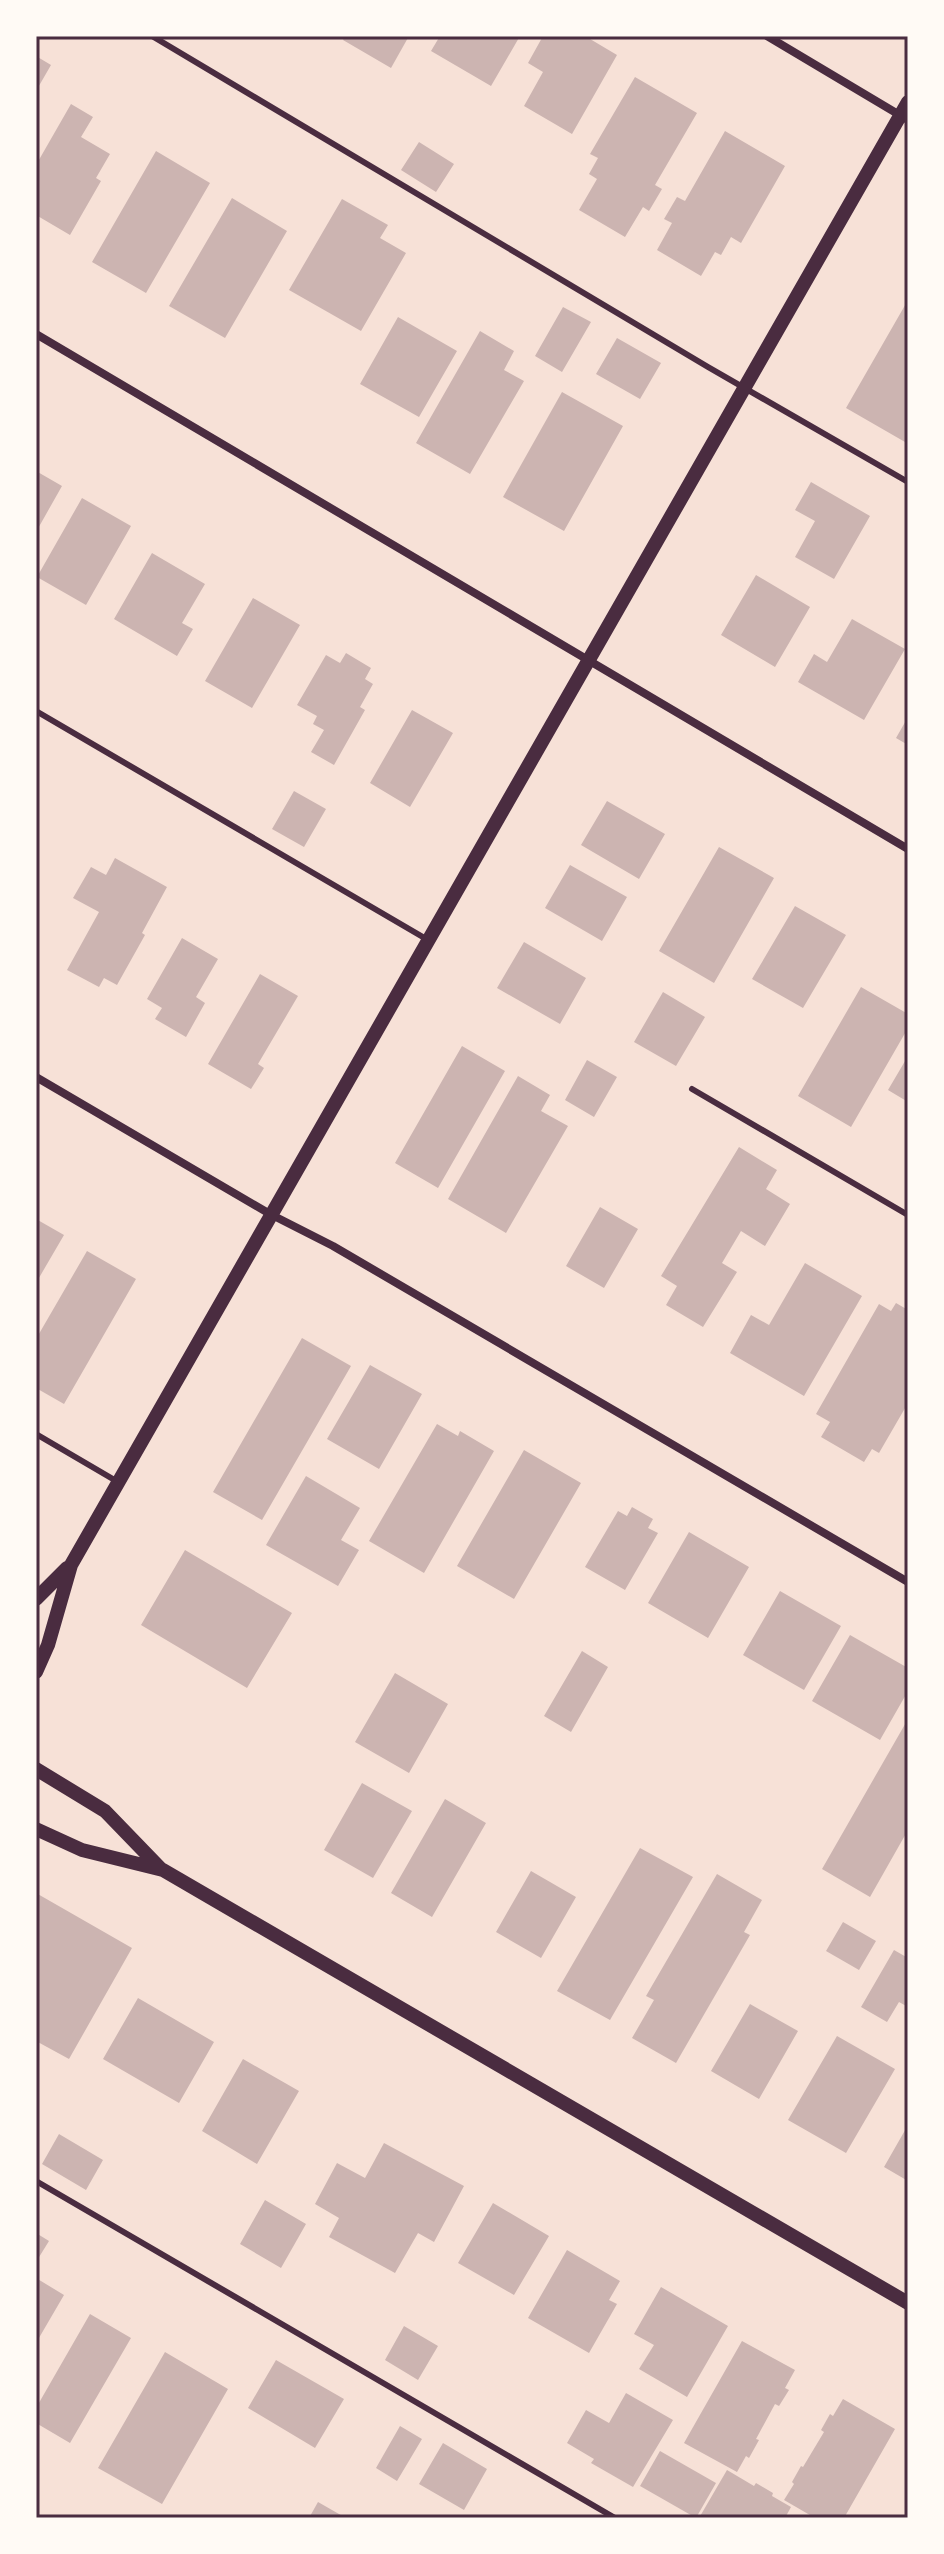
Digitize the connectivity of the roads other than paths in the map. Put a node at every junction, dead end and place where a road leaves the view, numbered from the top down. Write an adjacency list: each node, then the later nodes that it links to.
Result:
1 (152, 36): 6 (lane)
2 (767, 36): 4 (street)
3 (908, 102): 4 (street)
4 (904, 118): 6 (street)
5 (36, 334): 8 (street)
6 (744, 388): 7 (lane); 8 (street)
7 (908, 482)
8 (588, 662): 10 (street); 11 (street)
9 (36, 711): 11 (lane)
10 (908, 849)
11 (428, 940): 14 (street)
12 (36, 1077): 14 (street)
13 (692, 1089): 15 (lane)
14 (270, 1214): 17 (street); 19 (street)
15 (908, 1215)
16 (36, 1434): 17 (lane)
17 (118, 1482): 18 (street)
18 (71, 1565): 20 (street); 21 (street)
19 (908, 1582)
20 (36, 1599)
21 (36, 1672)
22 (36, 1769): 24 (street)
23 (36, 1829): 24 (street)
24 (163, 1870): 26 (street)
25 (36, 2181): 27 (lane)
26 (908, 2303)
27 (615, 2518)

